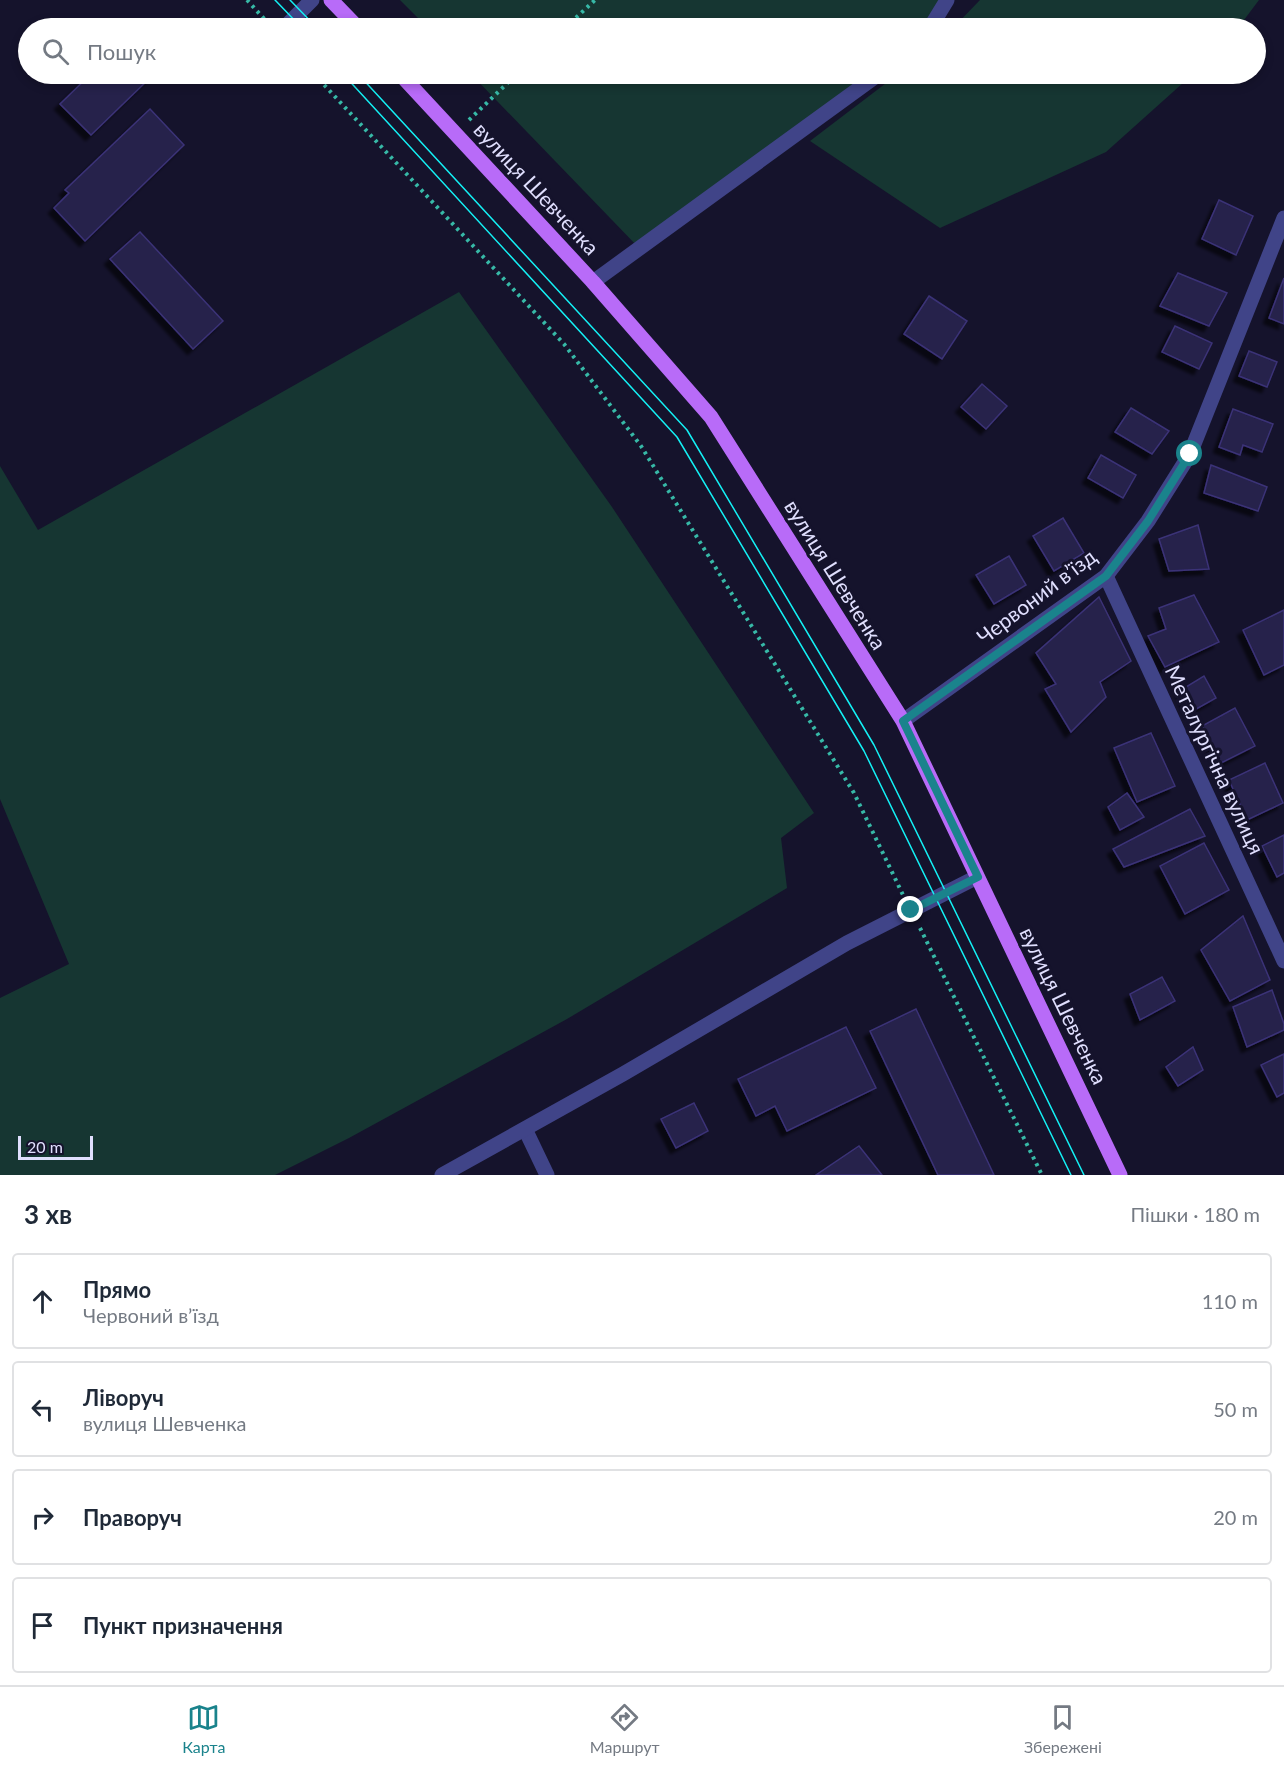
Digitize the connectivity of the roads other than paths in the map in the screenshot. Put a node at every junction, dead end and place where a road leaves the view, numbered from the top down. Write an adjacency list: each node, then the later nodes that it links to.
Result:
1 (312, 0): 4 (street)
2 (331, 0): 5 (main road)
3 (947, 0): 6 (street)
4 (294, 18)
5 (348, 18)
6 (936, 18)
7 (409, 84): 10 (main road, вулиця Шевченка)
8 (865, 84): 10 (street)
9 (1284, 218): 11 (street, Червоний в’їзд)
10 (593, 282): 12 (main road, вулиця Шевченка)
11 (1106, 576): 12 (street, Червоний в’їзд); 14 (street, Металургічна вулиця)
12 (903, 721): 13 (main road, вулиця Шевченка)
13 (978, 877): 15 (street); 18 (main road, вулиця Шевченка)
14 (1284, 961)
15 (525, 1129): 16 (street); 17 (street)
16 (442, 1175)
17 (547, 1175)
18 (1120, 1175)

